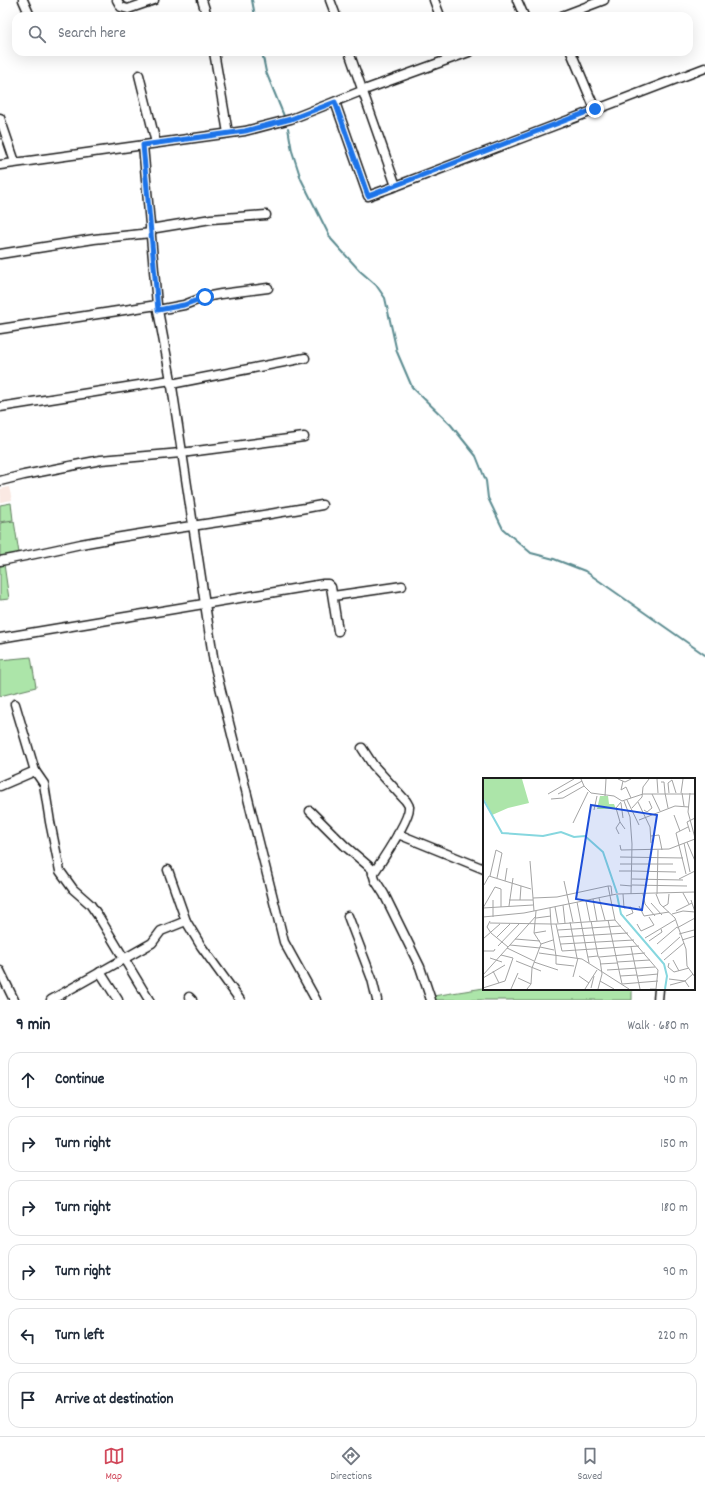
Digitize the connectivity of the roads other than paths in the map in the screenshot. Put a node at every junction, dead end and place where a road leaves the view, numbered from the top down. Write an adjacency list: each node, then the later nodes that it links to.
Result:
1 (23, 0): 9 (street)
2 (117, 0): 3 (street)
3 (154, 0)
4 (202, 0): 10 (street)
5 (330, 0): 11 (street)
6 (434, 0): 12 (street)
7 (518, 0): 13 (street)
8 (600, 1): 14 (street)
9 (28, 12)
10 (206, 12)
11 (334, 12)
12 (438, 12)
13 (522, 12)
14 (572, 12)
15 (215, 56): 25 (street)
16 (351, 56): 21 (street)
17 (455, 56): 21 (street)
18 (573, 56): 23 (street)
19 (705, 68): 23 (street)
20 (139, 75): 26 (street)
21 (364, 90): 22 (street); 30 (street)
22 (335, 102): 25 (street); 30 (street)
23 (595, 109): 30 (street)
24 (0, 118): 28 (street)
25 (228, 133): 26 (street)
26 (156, 143): 27 (street)
27 (143, 145): 28 (street); 32 (street)
28 (15, 162): 29 (street)
29 (0, 165)
30 (396, 186)
31 (266, 215): 32 (street)
32 (150, 231): 33 (street); 35 (street)
33 (0, 254)
34 (268, 288): 35 (street)
35 (158, 307): 36 (street); 38 (street)
36 (0, 329)
37 (305, 358): 38 (street)
38 (171, 382): 39 (street); 41 (street)
39 (0, 407)
40 (304, 437): 41 (street)
41 (182, 453): 42 (street); 44 (street)
42 (0, 481)
43 (322, 505): 44 (street)
44 (193, 526): 45 (street); 48 (street)
45 (0, 561)
46 (402, 586): 47 (street)
47 (333, 596): 48 (street); 49 (street)
48 (205, 603): 50 (street); 71 (street)
49 (338, 631)
50 (0, 638)
51 (15, 704): 53 (street)
52 (362, 748): 56 (street)
53 (35, 771): 54 (street); 62 (street)
54 (0, 786)
55 (310, 811): 59 (street)
56 (398, 834): 57 (street); 59 (street)
57 (483, 869)
58 (168, 870): 61 (street)
59 (373, 874): 73 (street)
60 (348, 916): 72 (street)
61 (186, 921): 62 (street); 70 (street)
62 (123, 959): 64 (street); 69 (street)
63 (0, 971): 66 (street)
64 (100, 972): 67 (street); 68 (street)
65 (659, 990): 74 (street)
66 (14, 1000)
67 (51, 1000)
68 (118, 1000)
69 (149, 1000)
70 (240, 1000)
71 (316, 1000)
72 (378, 1000)
73 (431, 1000)
74 (658, 1000)

